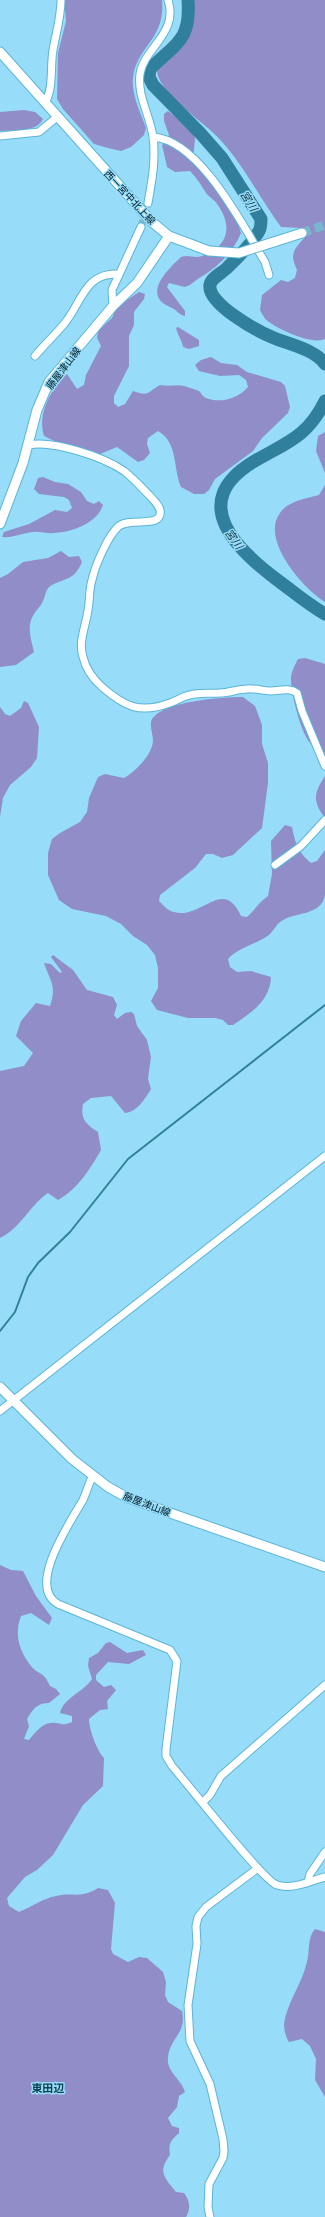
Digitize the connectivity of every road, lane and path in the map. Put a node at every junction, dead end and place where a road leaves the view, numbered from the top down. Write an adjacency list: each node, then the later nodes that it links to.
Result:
1 (60, 0): 4 (street)
2 (168, 0): 7 (street)
3 (0, 52): 4 (main road, 西一宮中北上線)
4 (45, 103): 5 (main road, 西一宮中北上線)
5 (57, 117): 6 (street); 11 (main road, 西一宮中北上線)
6 (0, 136)
7 (153, 137): 8 (street); 13 (street)
8 (148, 203)
9 (141, 227): 12 (street)
10 (302, 233): 11 (main road, 西一宮中北上線, bridge)
11 (169, 236): 14 (main road, 藤屋津山線)
12 (119, 274): 14 (street); 15 (street)
13 (270, 275)
14 (113, 306): 16 (main road, 藤屋津山線)
15 (35, 356)
16 (29, 445): 17 (main road, 藤屋津山線); 18 (street)
17 (0, 524)
18 (325, 766)
19 (325, 820): 20 (street)
20 (275, 865)
21 (325, 1156): 23 (street)
22 (0, 1387): 23 (main road, 藤屋津山線)
23 (12, 1400): 24 (street); 25 (main road, 藤屋津山線)
24 (0, 1411)
25 (92, 1477): 26 (main road, 藤屋津山線); 28 (street)
26 (325, 1567)
27 (325, 1684): 28 (street)
28 (203, 1802): 30 (street)
29 (325, 1852): 32 (street)
30 (258, 1868): 32 (street); 33 (street)
31 (325, 1877): 32 (street)
32 (308, 1882)
33 (210, 2217)

